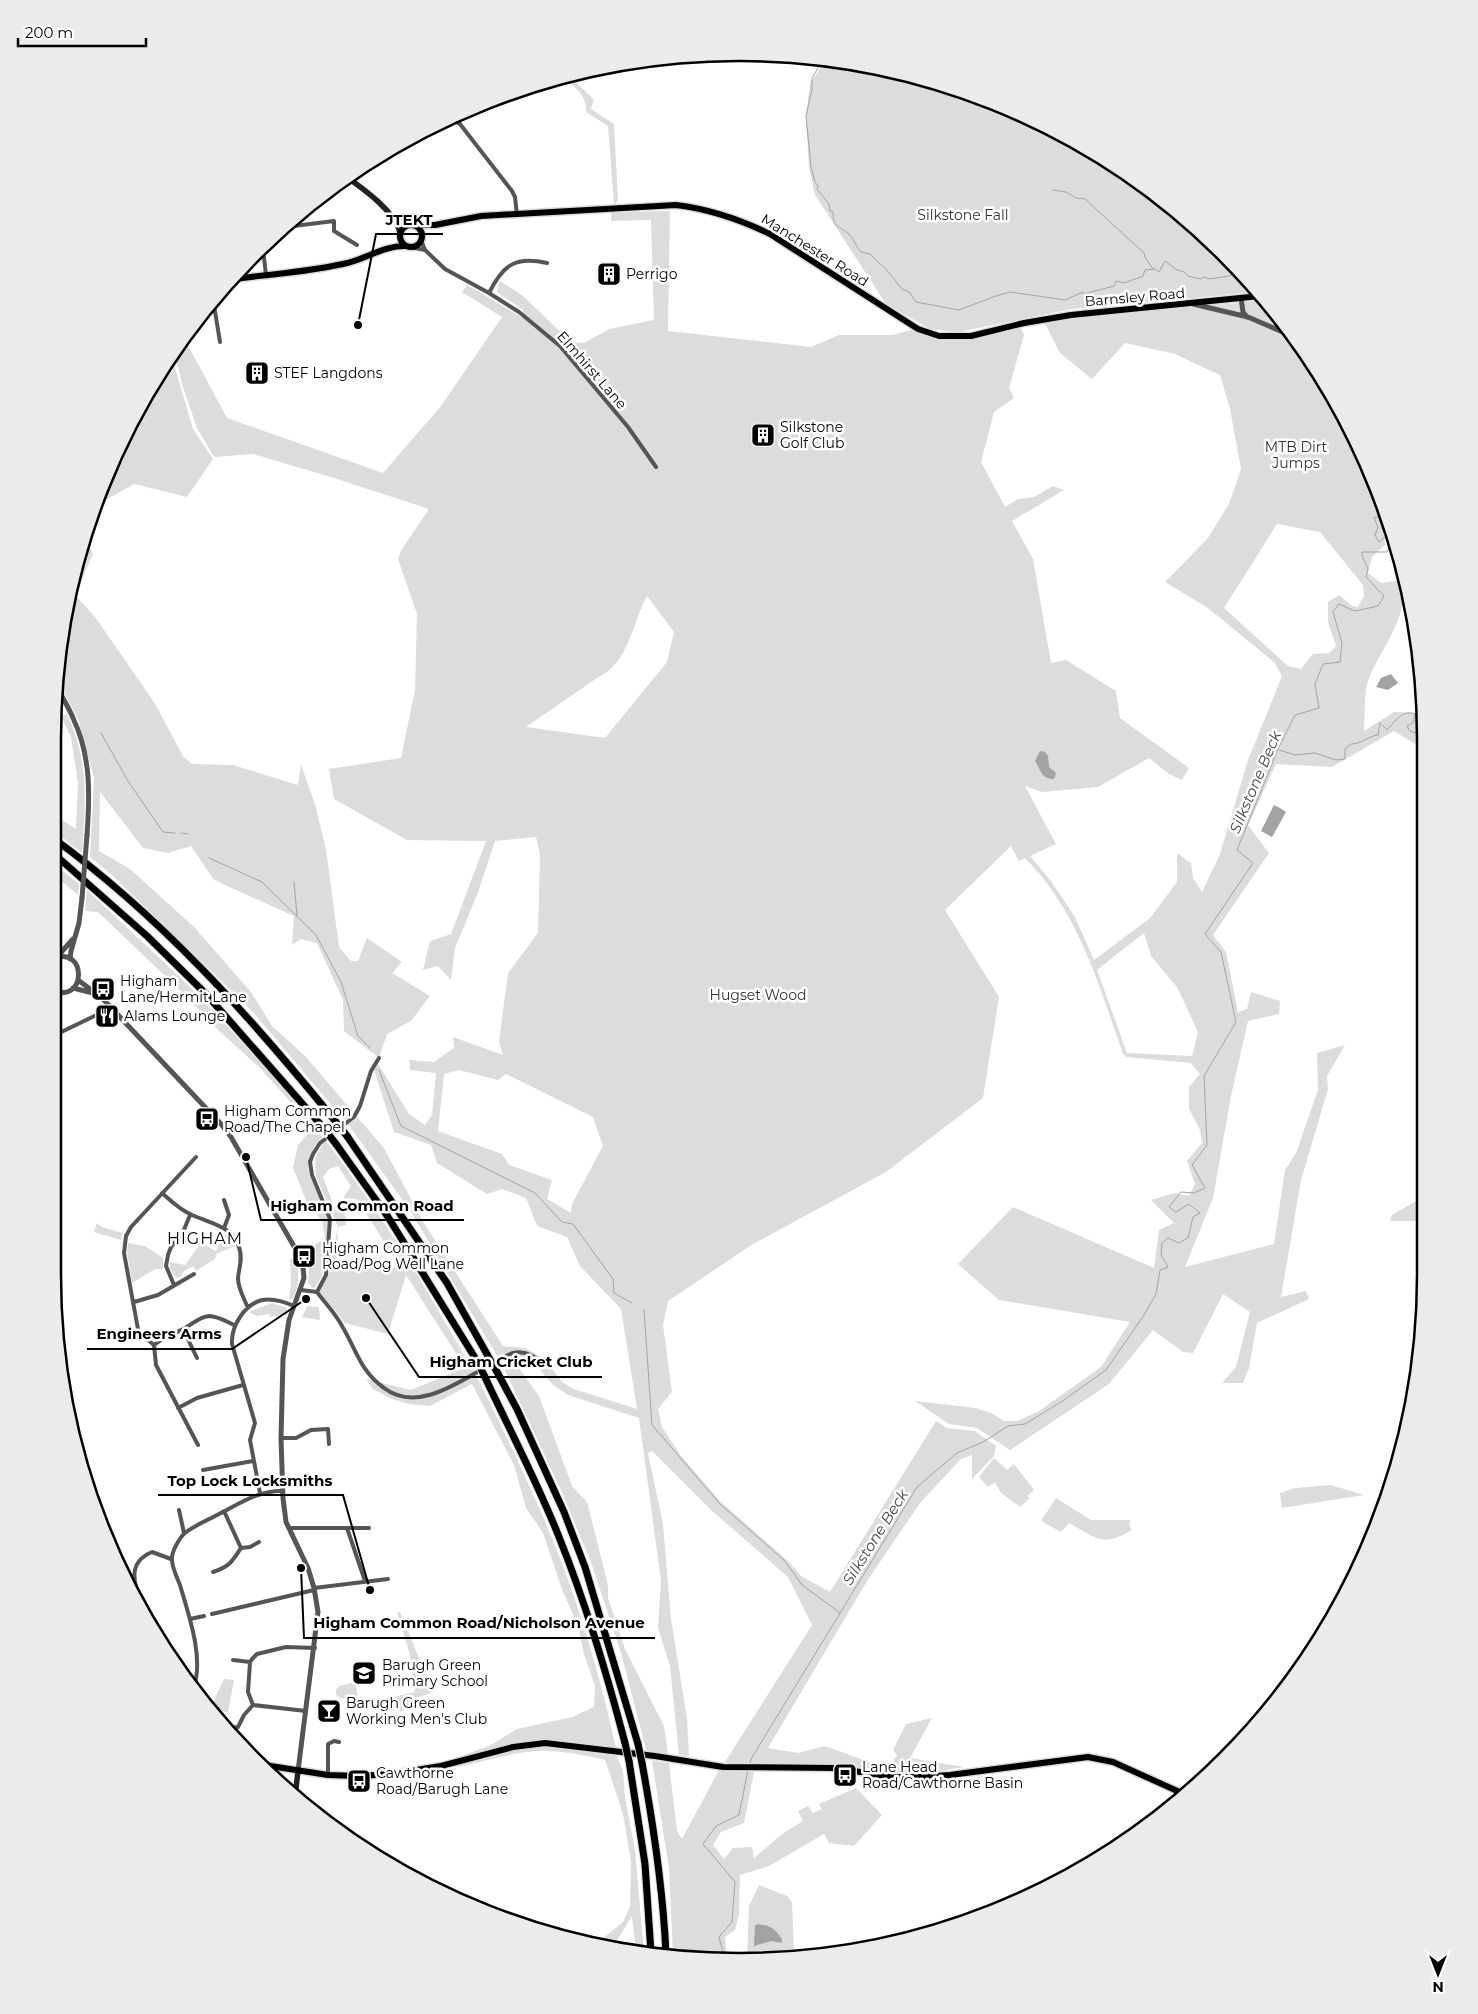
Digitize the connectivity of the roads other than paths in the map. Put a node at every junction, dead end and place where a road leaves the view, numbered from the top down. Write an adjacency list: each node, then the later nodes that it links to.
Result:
1 (458, 123): 3 (street)
2 (353, 182): 4 (main road, Manchester Road)
3 (518, 215): 6 (main road, Manchester Road); 24 (main road, Manchester Road)
4 (396, 221): 5 (main road, Manchester Road); 8 (main road, Manchester Road)
5 (411, 225): 6 (main road, Manchester Road); 8 (main road); 9 (main road)
6 (435, 225): 9 (main road)
7 (296, 226): 10 (street)
8 (400, 234): 11 (main road); 12 (main road, Manchester Road)
9 (421, 239): 12 (main road); 13 (street, Elmhirst Lane)
10 (357, 245)
11 (392, 246): 12 (main road); 16 (main road)
12 (408, 246): 13 (street)
13 (425, 250): 18 (street, Elmhirst Lane)
14 (264, 256): 16 (street)
15 (547, 263): 18 (street)
16 (266, 275): 17 (main road)
17 (244, 277)
18 (489, 293): 27 (street, Elmhirst Lane)
19 (1253, 297): 20 (main road)
20 (1241, 298): 21 (main road); 23 (street)
21 (1190, 304): 23 (street, Barnsley Road); 24 (main road, Barnsley Road)
22 (215, 309): 26 (street)
23 (1248, 317): 25 (street, Barnsley Road)
24 (1024, 323)
25 (1281, 331)
26 (220, 342)
27 (656, 467)
28 (63, 698): 31 (street, bridge)
29 (61, 845): 101 (highway, bridge)
30 (61, 861): 100 (highway, bridge)
31 (77, 932): 32 (street); 34 (street)
32 (61, 952)
33 (61, 958): 34 (street)
34 (70, 959): 35 (street)
35 (78, 980): 36 (street); 38 (street)
36 (73, 988): 37 (street); 38 (street)
37 (61, 992)
38 (98, 995): 39 (street)
39 (110, 1008): 40 (street); 49 (street)
40 (61, 1032)
41 (379, 1058): 50 (street)
42 (196, 1157): 43 (street)
43 (162, 1193): 45 (street); 51 (street)
44 (224, 1200): 46 (street)
45 (190, 1215): 46 (street); 48 (street)
46 (224, 1228): 53 (street)
47 (194, 1274): 48 (street)
48 (174, 1285): 51 (street)
49 (301, 1290): 50 (street); 52 (street)
50 (317, 1292): 58 (street)
51 (134, 1302): 56 (street)
52 (294, 1306): 53 (street); 63 (street)
53 (248, 1308): 54 (street)
54 (234, 1325): 55 (street); 59 (street)
55 (183, 1329): 56 (street); 57 (street)
56 (154, 1345): 60 (street)
57 (197, 1358)
58 (544, 1365)
59 (243, 1385): 60 (street); 66 (street)
60 (178, 1408): 62 (street)
61 (200, 1435): 62 (street)
62 (194, 1438): 65 (street)
63 (281, 1438): 64 (street); 68 (street)
64 (329, 1444)
65 (198, 1445)
66 (253, 1461): 67 (street); 69 (street)
67 (203, 1470)
68 (282, 1491): 69 (street); 72 (street)
69 (260, 1494): 71 (street)
70 (179, 1510): 75 (street)
71 (224, 1511): 75 (street); 77 (street)
72 (289, 1528): 73 (street); 83 (street)
73 (347, 1528): 74 (street); 81 (street)
74 (369, 1528)
75 (184, 1533): 78 (street)
76 (259, 1542): 77 (street)
77 (241, 1548): 79 (street)
78 (172, 1559): 82 (street); 86 (street)
79 (213, 1572)
80 (388, 1579): 81 (street)
81 (365, 1581): 83 (street)
82 (135, 1582)
83 (314, 1589): 84 (street); 87 (street)
84 (212, 1614)
85 (204, 1616): 86 (street)
86 (190, 1619): 90 (street)
87 (315, 1648): 89 (street); 92 (street)
88 (233, 1660): 89 (street)
89 (250, 1662): 91 (street)
90 (195, 1680)
91 (253, 1705): 92 (street); 93 (street)
92 (306, 1711): 96 (street)
93 (234, 1728)
94 (339, 1742): 97 (street)
95 (273, 1767): 96 (main road)
96 (298, 1771): 97 (main road); 98 (main road)
97 (328, 1775): 99 (main road)
98 (296, 1788)
99 (1178, 1791)
100 (651, 1947)
101 (666, 1948)

